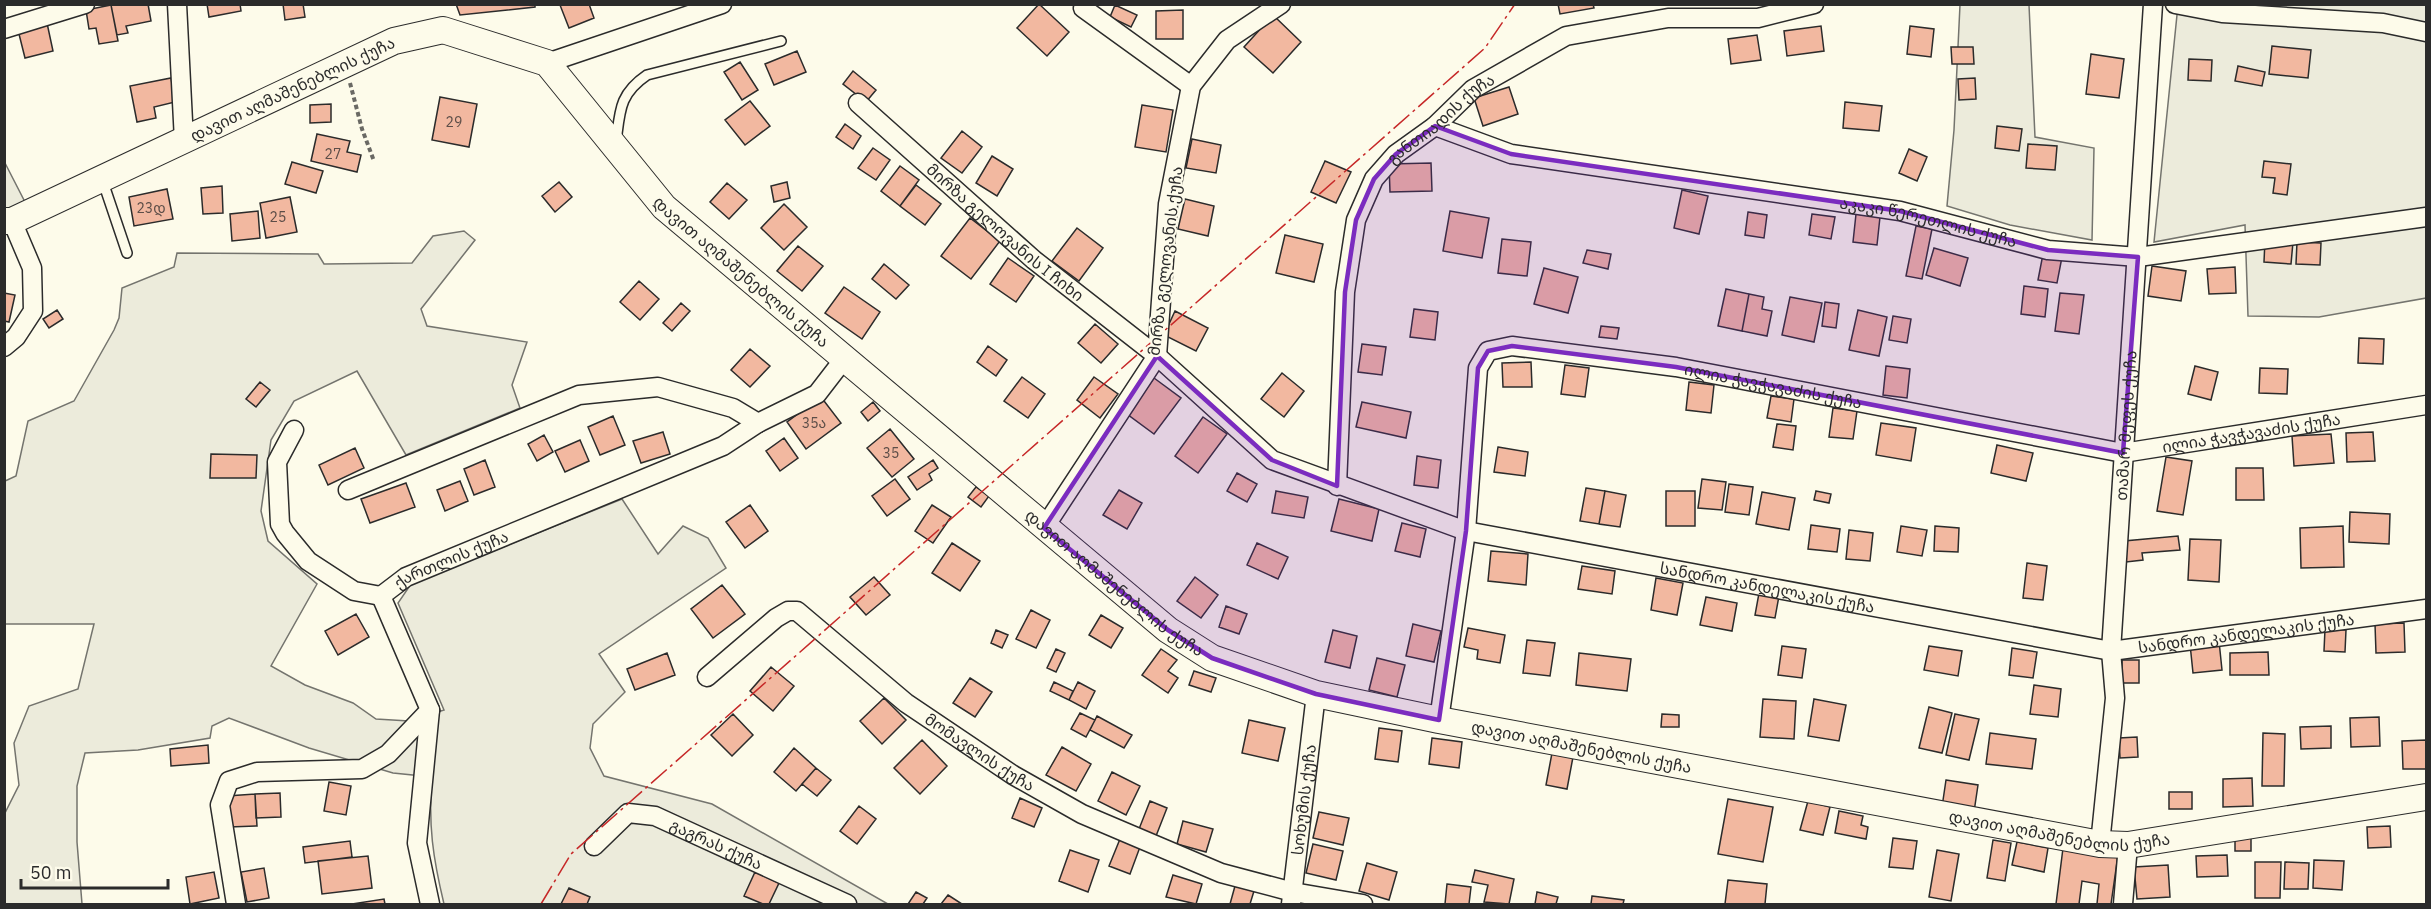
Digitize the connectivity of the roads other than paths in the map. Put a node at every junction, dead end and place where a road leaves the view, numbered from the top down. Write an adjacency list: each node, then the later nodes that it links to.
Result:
1 (85, 4): 9 (street)
2 (177, 4): 16 (street)
3 (1281, 4): 13 (street, მირზა გელოვანის ქუჩა)
4 (1814, 4): 15 (street, განთიადის ქუჩა)
5 (2153, 4): 22 (street, თამარ მეფეს ქუჩა)
6 (2175, 4): 10 (street)
7 (720, 5): 12 (street)
8 (1083, 8): 13 (street)
9 (4, 29)
10 (2427, 32)
11 (781, 41): 17 (lane)
12 (547, 63): 16 (street, დავით აღმაშენებლის ქუჩა); 17 (street, დავით აღმაშენებლის ქუჩა)
13 (1191, 86): 24 (street, მირზა გელოვანის ქუჩა)
14 (858, 103): 24 (street, მირზა გელოვანის I ჩიხი)
15 (1435, 126): 22 (street, აკაკი წერეთლის ქუჩა); 30 (street, განთიადის ქუჩა)
16 (184, 141): 18 (street, დავით აღმაშენებლის ქუჩა)
17 (615, 147): 25 (street, დავით აღმაშენებლის ქუჩა)
18 (102, 179): 20 (street, დავით აღმაშენებლის ქუჩა); 21 (lane)
19 (2427, 217): 22 (street, აკაკი წერეთლის ქუჩა)
20 (8, 221): 23 (street)
21 (127, 253)
22 (2138, 257): 29 (street, თამარ მეფეს ქუჩა)
23 (4, 347)
24 (1157, 356): 30 (street, სანდრო კანდელაკის ქუჩა); 32 (street, მირზა გელოვანის ქუჩა)
25 (844, 359): 27 (street, ქართლის ქუჩა); 32 (street, დავით აღმაშენებლის ქუჩა)
26 (2427, 405): 29 (street, ილია ჭავჭავაძის ქუჩა)
27 (758, 423): 31 (street); 34 (street, ქართლის ქუჩა)
28 (294, 430): 34 (street)
29 (2123, 453): 33 (street, ილია ჭავჭავაძის ქუჩა); 36 (street, თამარ მეფეს ქუჩა)
30 (1337, 486): 33 (street, სანდრო კანდელაკის ქუჩა)
31 (348, 490)
32 (1044, 528): 38 (street, დავით აღმაშენებლის ქუჩა)
33 (1466, 531): 36 (street, სანდრო კანდელაკის ქუჩა); 40 (street, ილია ჭავჭავაძის ქუჩა)
34 (381, 596): 39 (street, ქართლის ქუჩა)
35 (2427, 609): 36 (street, სანდრო კანდელაკის ქუჩა)
36 (2111, 651): 42 (street, თამარ მეფეს ქუჩა)
37 (707, 677): 45 (street, მომავლის ქუჩა)
38 (1316, 694): 40 (street, დავით აღმაშენებლის ქუჩა); 45 (street, სოხუმის ქუჩა)
39 (430, 710): 46 (street); 47 (street)
40 (1439, 720): 42 (street, დავით აღმაშენებლის ქუჩა)
41 (2427, 797): 43 (street, დავით აღმაშენებლის ქუჩა)
42 (2100, 844): 43 (street, დავით აღმაშენებლის ქუჩა)
43 (2128, 845): 50 (street)
44 (594, 846): 48 (street, გაგრას ქუჩა)
45 (1292, 898): 49 (street)
46 (236, 904)
47 (430, 904)
48 (847, 904)
49 (1363, 904)
50 (2123, 904)

